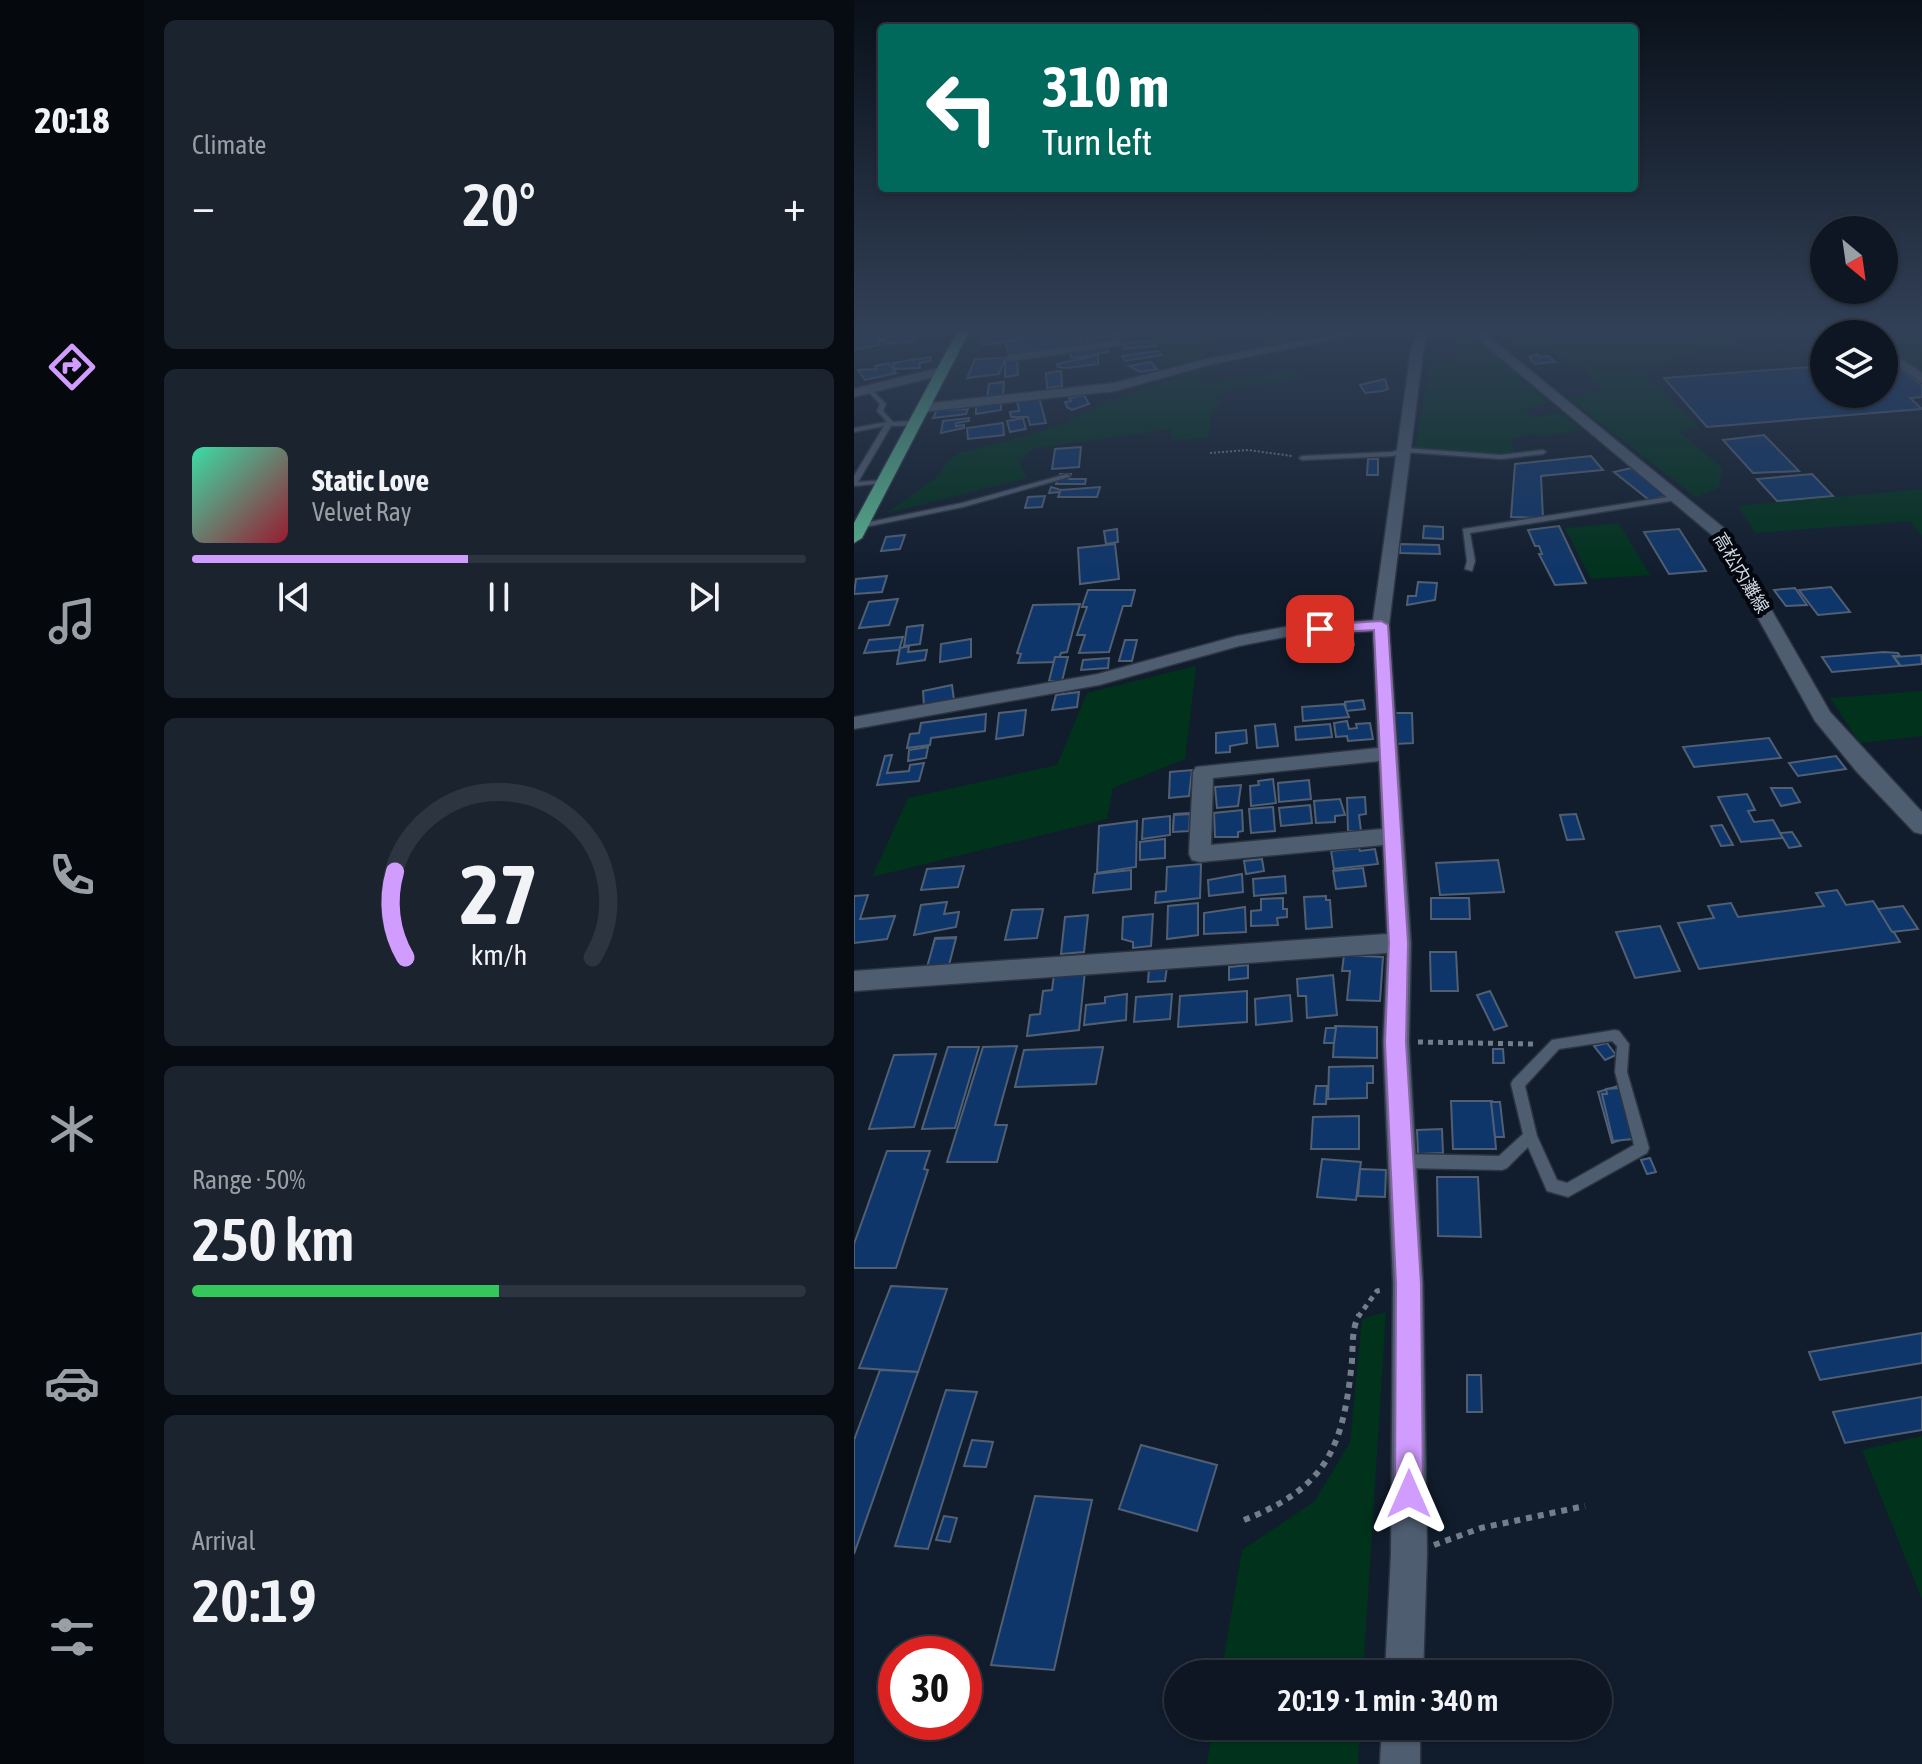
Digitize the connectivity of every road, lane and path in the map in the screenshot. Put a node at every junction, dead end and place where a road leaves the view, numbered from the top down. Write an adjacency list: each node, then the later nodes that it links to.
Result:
1 (882, 414): 6 (lane)
2 (919, 414): 5 (highway)
3 (1409, 414): 8 (street)
4 (1579, 414): 15 (main road, 高松内灘線)
5 (915, 423): 6 (lane); 13 (highway)
6 (888, 424): 7 (lane); 14 (lane)
7 (854, 430)
8 (1404, 450): 9 (lane); 11 (lane); 18 (street)
9 (1543, 452)
10 (1210, 453): 11 (path)
11 (1302, 458)
12 (1067, 476): 16 (lane)
13 (884, 482): 14 (lane); 16 (highway)
14 (854, 483)
15 (1680, 497): 17 (lane); 21 (main road, 高松内灘線)
16 (857, 528)
17 (1469, 569)
18 (1381, 625): 19 (street); 20 (street)
19 (854, 723)
20 (1388, 754): 22 (street); 22 (street)
21 (1922, 826)
22 (1393, 836): 23 (street)
23 (1399, 943): 24 (street); 25 (street)
24 (854, 981)
25 (1396, 1042): 26 (path); 28 (street)
26 (1556, 1044): 27 (lane); 27 (lane)
27 (1530, 1136): 28 (lane)
28 (1399, 1161): 29 (street)
29 (1408, 1284): 31 (path); 32 (street)
30 (1585, 1506): 32 (path)
31 (1244, 1520)
32 (1409, 1554): 33 (street)
33 (1405, 1660)
34 (1401, 1740): 35 (street)
35 (1400, 1764)

